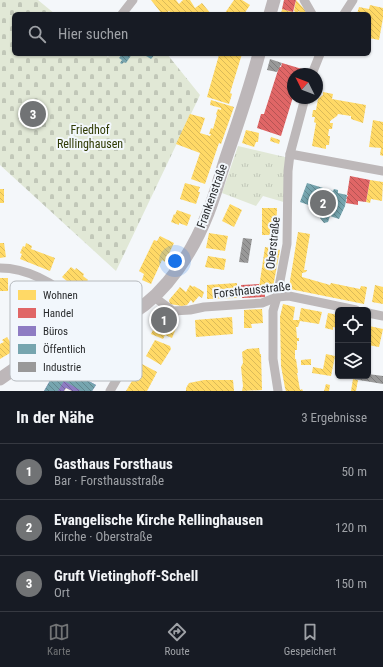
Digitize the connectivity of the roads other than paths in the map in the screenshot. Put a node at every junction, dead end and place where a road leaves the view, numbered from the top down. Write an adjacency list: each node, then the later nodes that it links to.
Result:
1 (133, 0): 5 (street)
2 (274, 0): 6 (main road)
3 (304, 0): 7 (street)
4 (353, 0): 8 (street)
5 (124, 12)
6 (271, 12)
7 (311, 12)
8 (345, 12)
9 (258, 56): 17 (main road, Frankenstraße)
10 (319, 56): 11 (street)
11 (314, 68)
12 (303, 104): 13 (street, Oberstraße)
13 (290, 154): 14 (street); 18 (street, Oberstraße)
14 (383, 171)
15 (0, 268): 16 (street)
16 (48, 281)
17 (154, 297): 18 (street, Forsthausstraße); 19 (main road, Frankenstraße)
18 (277, 297): 20 (street, Forsthausstraße); 27 (street, Oberstraße)
19 (142, 306)
20 (342, 307)
21 (371, 314): 22 (street)
22 (383, 316)
23 (10, 372): 24 (main road, Frankenstraße)
24 (0, 379)
25 (116, 381): 26 (street)
26 (110, 391)
27 (278, 391)

